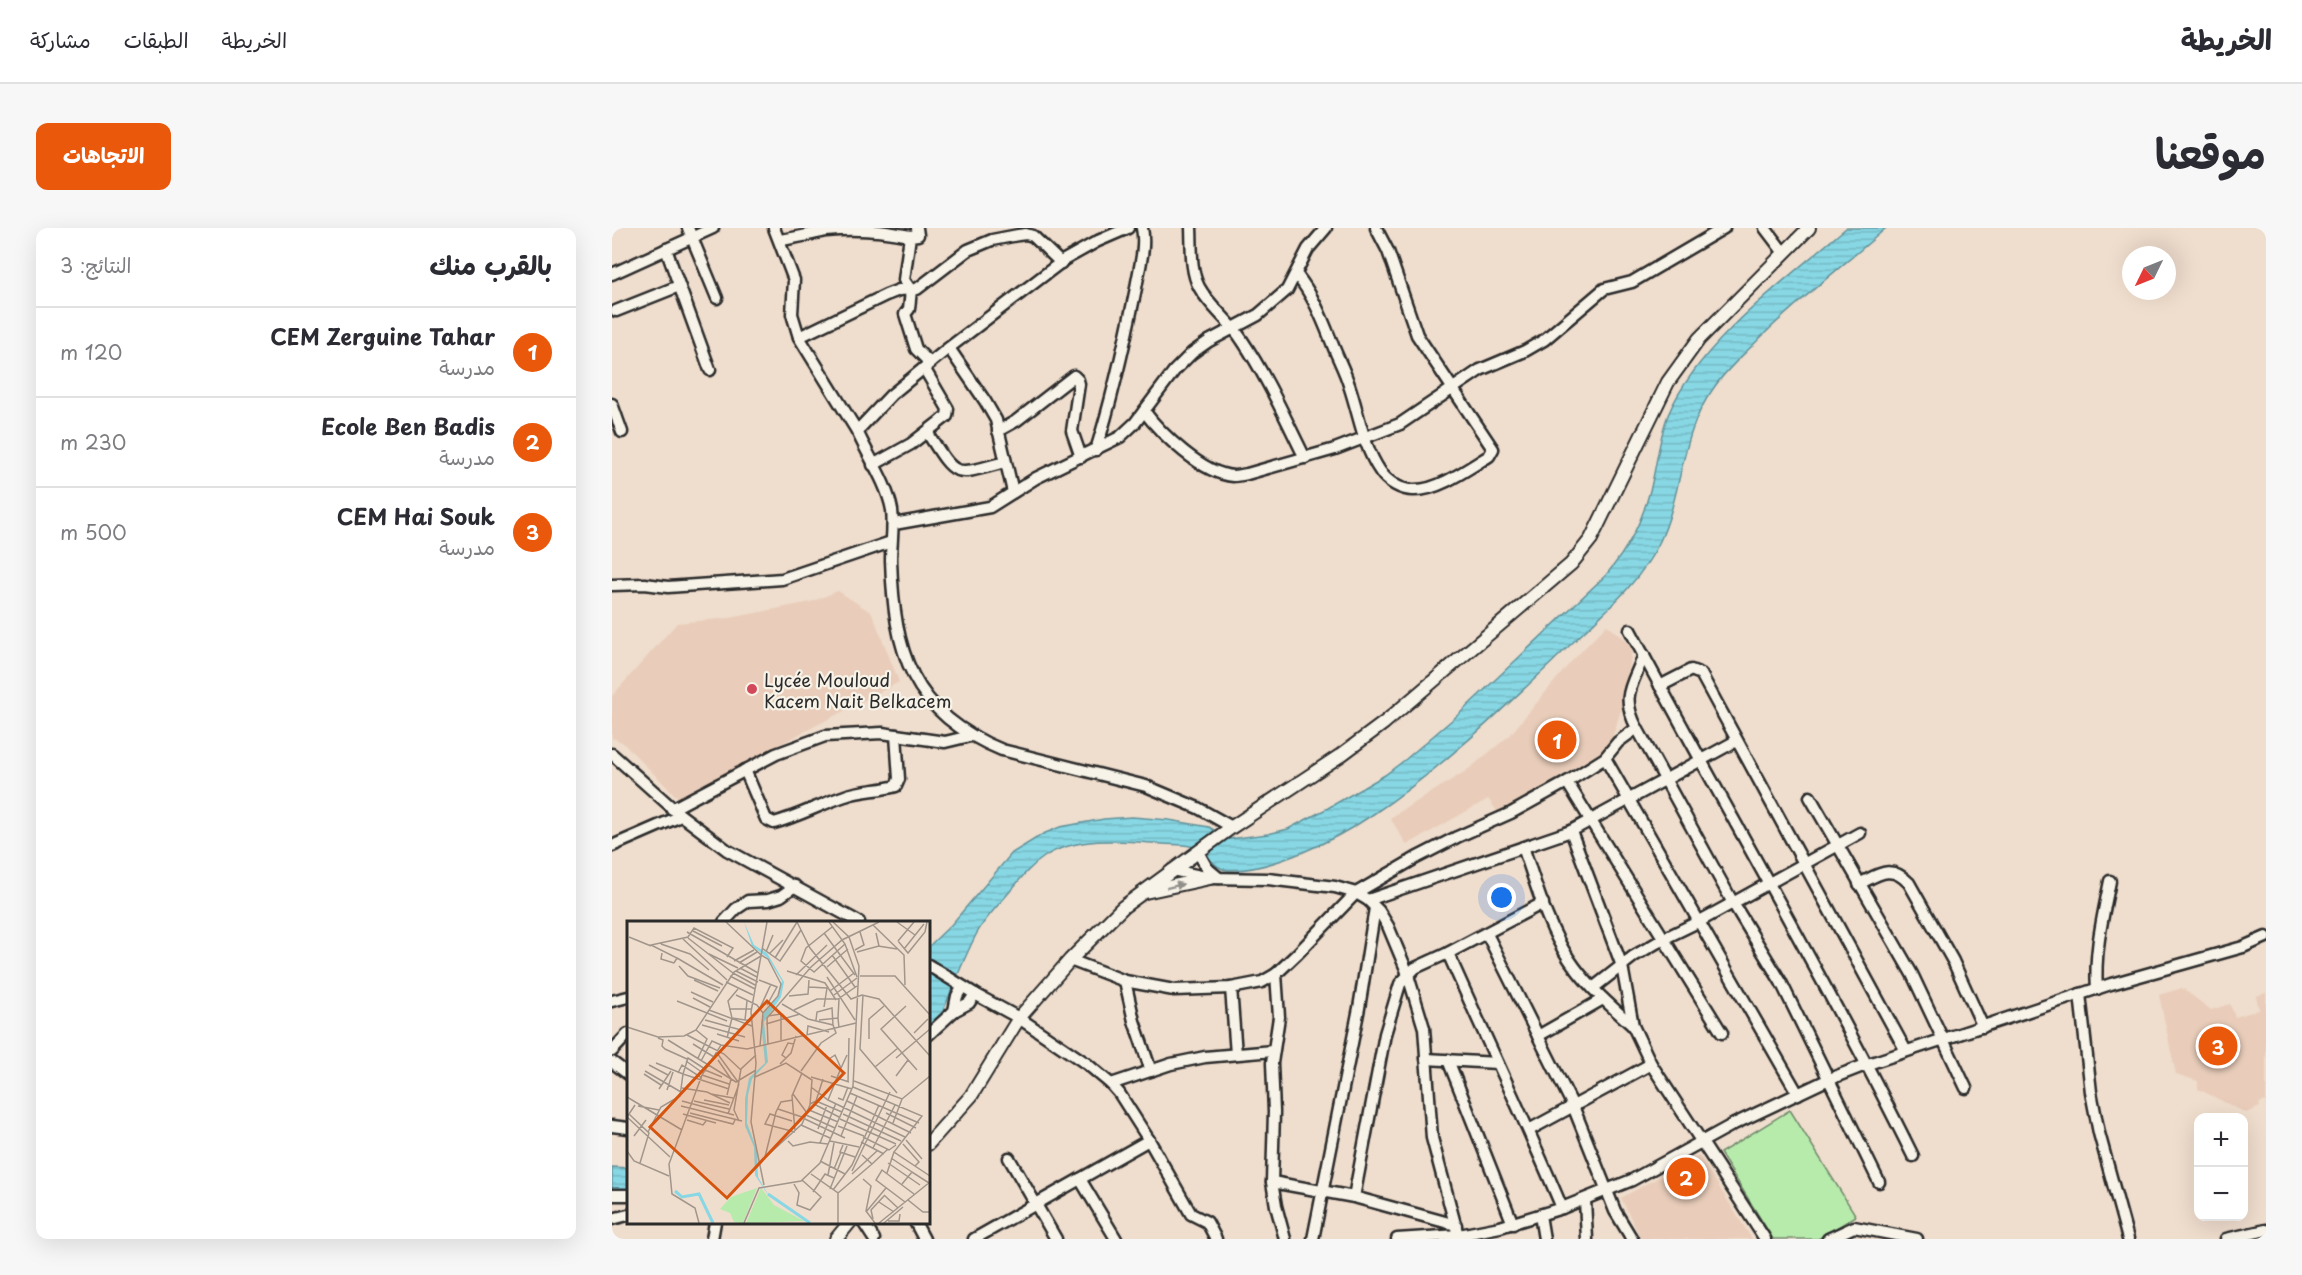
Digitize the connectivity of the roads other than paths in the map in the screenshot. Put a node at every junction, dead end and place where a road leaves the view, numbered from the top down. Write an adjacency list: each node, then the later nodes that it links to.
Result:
1 (713, 228): 15 (street)
2 (774, 228): 17 (street)
3 (993, 228): 16 (street)
4 (1128, 228): 12 (street)
5 (1142, 228): 40 (street)
6 (1191, 228): 27 (street)
7 (1326, 228): 22 (street)
8 (1376, 228): 32 (street)
9 (1724, 228): 32 (street)
10 (1765, 228): 19 (street)
11 (1808, 228): 19 (main road)
12 (1112, 231): 20 (street)
13 (913, 232): 17 (street); 24 (street)
14 (1033, 232): 16 (street); 20 (street)
15 (690, 233): 18 (street); 25 (street)
16 (997, 239): 24 (street)
17 (780, 240): 28 (street)
18 (666, 249): 21 (street); 23 (street)
19 (1784, 253): 66 (main road)
20 (1061, 263): 29 (street)
21 (612, 274)
22 (1296, 274): 27 (street); 39 (street)
23 (679, 286): 26 (street); 31 (street)
24 (911, 290): 28 (street); 30 (street)
25 (717, 298)
26 (613, 308)
27 (1233, 330): 34 (street); 42 (street)
28 (799, 337): 36 (street)
29 (949, 348): 30 (street); 37 (street)
30 (927, 366): 36 (street); 38 (street)
31 (710, 370)
32 (1452, 388): 39 (street); 39 (street)
33 (612, 404): 35 (street)
34 (1144, 411): 40 (street); 42 (street)
35 (617, 427)
36 (857, 431): 44 (street)
37 (998, 431): 41 (street); 43 (street)
38 (927, 432): 43 (street); 44 (street)
39 (1365, 438): 42 (street)
40 (1096, 450): 41 (street)
41 (1081, 457): 45 (street)
42 (1305, 458)
43 (1005, 462): 45 (street)
44 (873, 465): 46 (street)
45 (1013, 492): 46 (street)
46 (894, 524): 47 (street)
47 (891, 542): 48 (street); 54 (street)
48 (612, 585)
49 (1630, 630): 50 (street)
50 (1644, 655): 51 (street); 52 (street)
51 (1660, 686): 55 (street); 58 (street)
52 (1637, 728): 57 (street); 60 (street)
53 (896, 735): 54 (street); 59 (street); 59 (street)
54 (970, 736): 66 (street)
55 (1736, 741): 58 (street); 73 (street)
56 (612, 754): 64 (street)
57 (1605, 758): 61 (street); 63 (street)
58 (1700, 761): 60 (street); 77 (street)
59 (745, 770): 64 (street)
60 (1665, 780): 63 (street); 83 (street)
61 (1567, 782): 65 (street); 81 (street)
62 (1810, 797): 70 (street)
63 (1628, 800): 65 (street); 87 (street)
64 (677, 812): 69 (street); 79 (street)
65 (1590, 821): 67 (street); 90 (street)
66 (1228, 831): 72 (main road)
67 (1571, 831): 71 (street); 94 (street)
68 (1860, 833): 70 (street)
69 (612, 846)
70 (1838, 846): 73 (street); 78 (street)
71 (1523, 848): 82 (street); 84 (street)
72 (1199, 852): 74 (main road); 75 (street)
73 (1804, 865): 77 (street); 118 (street)
74 (1172, 870): 75 (street); 80 (main road)
75 (1214, 878): 80 (main road, one-way to 75); 81 (street)
76 (2110, 881): 101 (street)
77 (1770, 883): 83 (street); 125 (street)
78 (1859, 884): 110 (street); 115 (street)
79 (795, 886): 85 (street); 86 (street)
80 (1141, 893): 92 (main road)
81 (1356, 893): 84 (street); 95 (street)
82 (1543, 903): 88 (street); 100 (street)
83 (1733, 903): 87 (street); 128 (street)
84 (1372, 904): 96 (street); 145 (street)
85 (725, 921)
86 (856, 921)
87 (1700, 921): 90 (street); 131 (street)
88 (1487, 934): 91 (street); 114 (street)
89 (2266, 937): 101 (street)
90 (1665, 938): 94 (street); 112 (street)
91 (1448, 954): 96 (street); 123 (street)
92 (1070, 960): 97 (street); 108 (main road)
93 (930, 965): 98 (street)
94 (1622, 966): 100 (street); 109 (street)
95 (1276, 974): 99 (street); 117 (street)
96 (1407, 974): 120 (street); 146 (street)
97 (1125, 981): 99 (street); 126 (street)
98 (959, 984): 102 (street); 107 (street)
99 (1231, 988): 119 (street)
100 (1593, 988): 105 (street)
101 (2097, 989): 103 (street)
102 (975, 994): 107 (street); 108 (street)
103 (2080, 994): 110 (street); 180 (street)
104 (627, 997): 106 (street)
105 (1603, 999): 109 (street); 114 (street)
106 (612, 1001)
107 (954, 1011): 111 (street)
108 (1019, 1018): 129 (street); 137 (main road)
109 (1633, 1026): 124 (street)
110 (1983, 1027): 115 (street)
111 (930, 1033)
112 (1722, 1033)
113 (627, 1035): 116 (street)
114 (1538, 1036): 132 (street)
115 (1944, 1040): 118 (street); 130 (street)
116 (612, 1051)
117 (1273, 1051): 119 (street); 142 (street)
118 (1906, 1052): 125 (street)
119 (1236, 1054): 126 (street)
120 (1426, 1059): 121 (street); 160 (street)
121 (1448, 1060): 123 (street); 157 (street)
122 (612, 1062): 127 (street)
123 (1497, 1063): 135 (street)
124 (1650, 1064): 132 (street); 138 (street)
125 (1868, 1064): 128 (street); 139 (street)
126 (1151, 1071): 129 (street)
127 (627, 1073)
128 (1827, 1080): 131 (street); 143 (street)
129 (1111, 1084): 136 (street)
130 (1966, 1088)
131 (1798, 1094): 138 (street)
132 (1573, 1106): 135 (street); 144 (street)
133 (612, 1126): 134 (street)
134 (627, 1128)
135 (1529, 1130): 149 (street)
136 (1149, 1140): 141 (street); 169 (street)
137 (930, 1142)
138 (1701, 1143): 144 (street); 177 (street)
139 (1913, 1156)
140 (1008, 1158): 148 (street)
141 (1080, 1179): 148 (street); 168 (street)
142 (1272, 1182): 145 (street); 170 (street)
143 (1879, 1182)
144 (1608, 1190): 147 (street); 176 (street)
145 (1323, 1192): 146 (street); 171 (street)
146 (1354, 1197): 160 (street)
147 (1585, 1200): 149 (street); 175 (street)
148 (1036, 1205): 161 (street); 167 (street)
149 (1562, 1208): 151 (street)
150 (627, 1215): 152 (street)
151 (1540, 1215): 157 (street); 174 (street)
152 (612, 1219)
153 (715, 1224): 162 (street)
154 (848, 1224): 163 (main road)
155 (864, 1224): 164 (street)
156 (916, 1224): 165 (street)
157 (1513, 1224): 158 (street)
158 (1500, 1227): 160 (street); 173 (street)
159 (2266, 1230): 181 (street)
160 (1458, 1233): 172 (street)
161 (995, 1235): 166 (street)
162 (712, 1239)
163 (836, 1239)
164 (874, 1239)
165 (924, 1239)
166 (974, 1239)
167 (1056, 1239)
168 (1116, 1239)
169 (1215, 1239)
170 (1285, 1239)
171 (1313, 1239)
172 (1399, 1239)
173 (1498, 1239)
174 (1544, 1239)
175 (1587, 1239)
176 (1632, 1239)
177 (1765, 1239)
178 (1828, 1239): 179 (street)
179 (1917, 1239)
180 (2128, 1239)
181 (2226, 1239)

